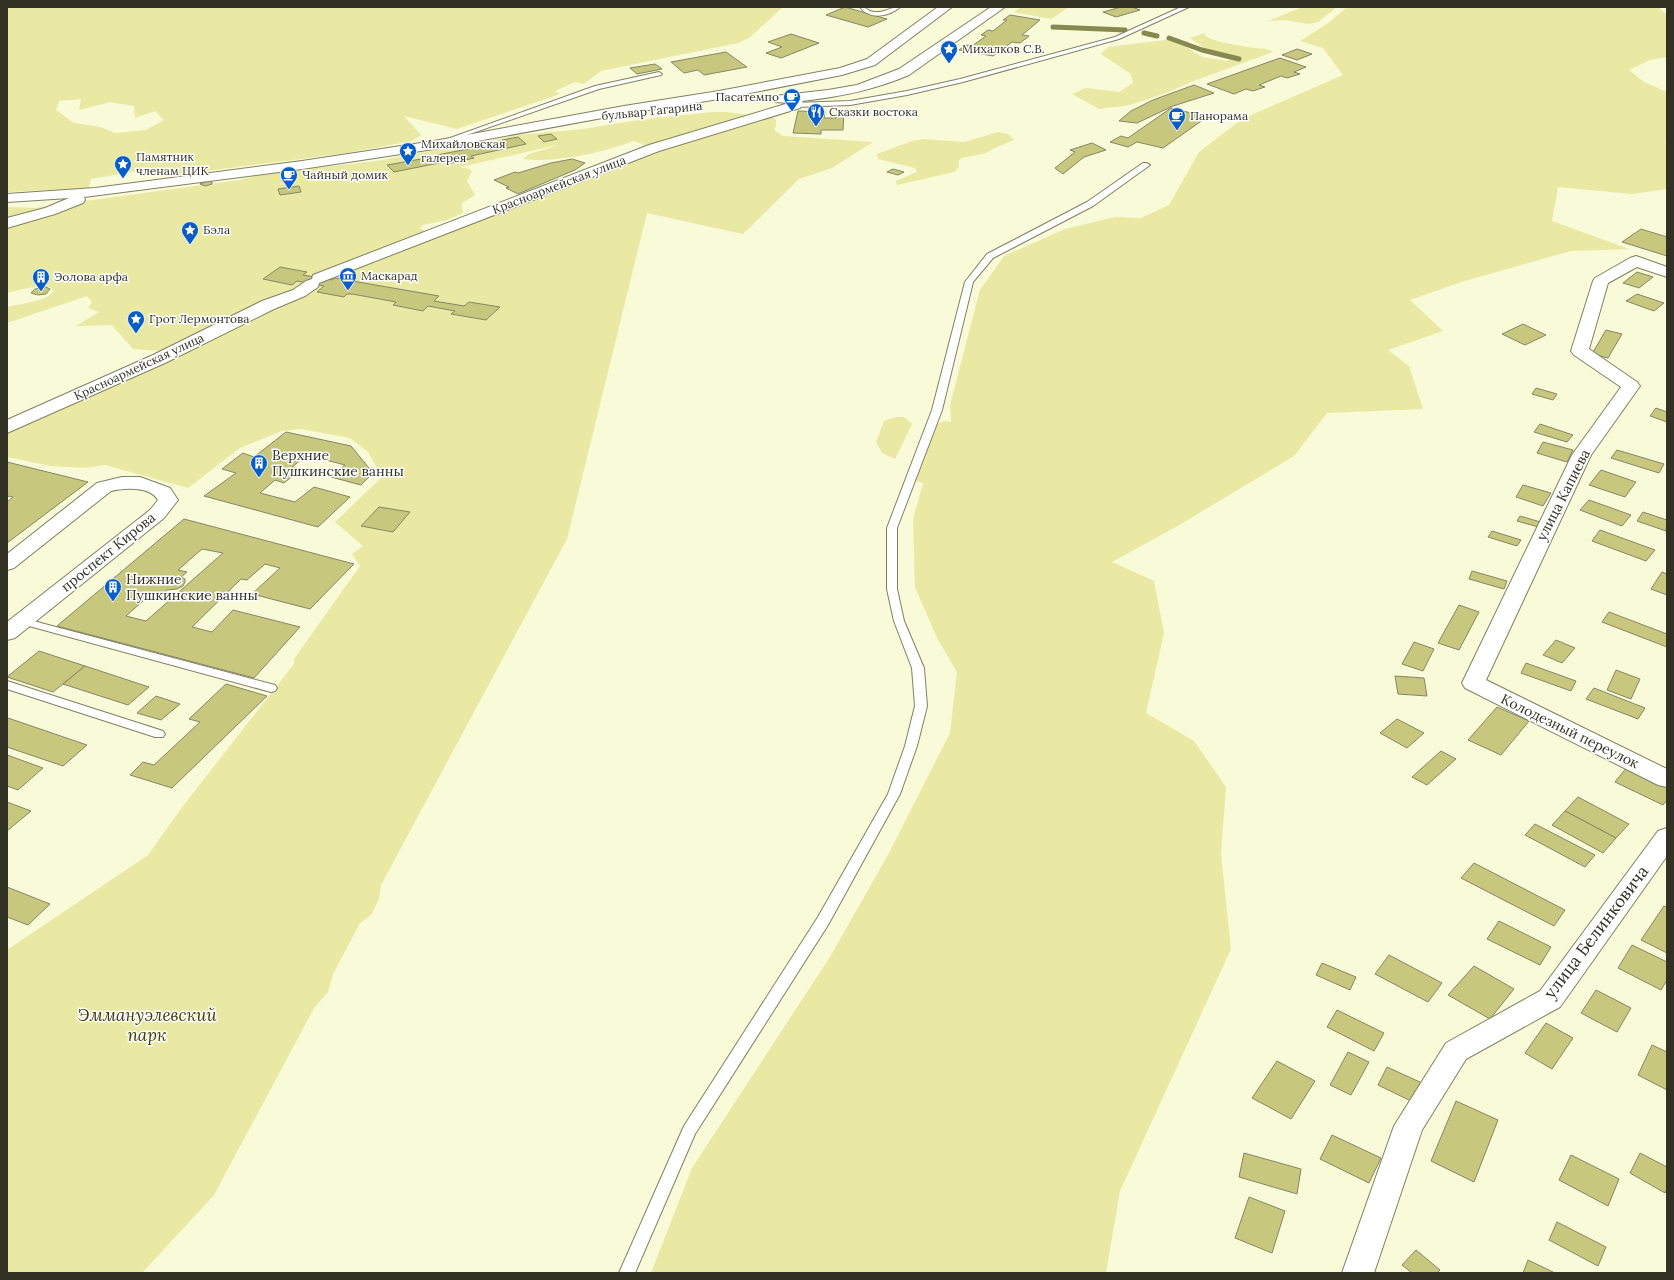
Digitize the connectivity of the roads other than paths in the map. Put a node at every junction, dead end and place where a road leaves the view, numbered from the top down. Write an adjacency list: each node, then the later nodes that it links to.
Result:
1 (863, 7): 2 (lane)
2 (897, 7)
3 (946, 7): 8 (street, бульвар Гагарина)
4 (999, 7): 7 (street, бульвар Гагарина)
5 (1186, 7): 7 (lane)
6 (659, 74): 9 (lane)
7 (794, 101): 8 (street, бульвар Гагарина); 15 (street, Красноармейская улица)
8 (568, 121): 9 (street, бульвар Гагарина)
9 (434, 145): 11 (street, бульвар Гагарина)
10 (1146, 165): 24 (lane)
11 (95, 192): 12 (street, бульвар Гагарина); 13 (street)
12 (7, 198)
13 (7, 223)
14 (1667, 272): 18 (street, улица Капиева)
15 (7, 427)
16 (7, 564): 17 (street, проспект Кирова)
17 (14, 627): 20 (lane)
18 (1473, 683): 22 (street, Колодезный переулок)
19 (7, 686): 21 (lane)
20 (271, 688)
21 (159, 734)
22 (1667, 779)
23 (1667, 837): 25 (street, улица Белинковича)
24 (627, 1273)
25 (1358, 1273)

